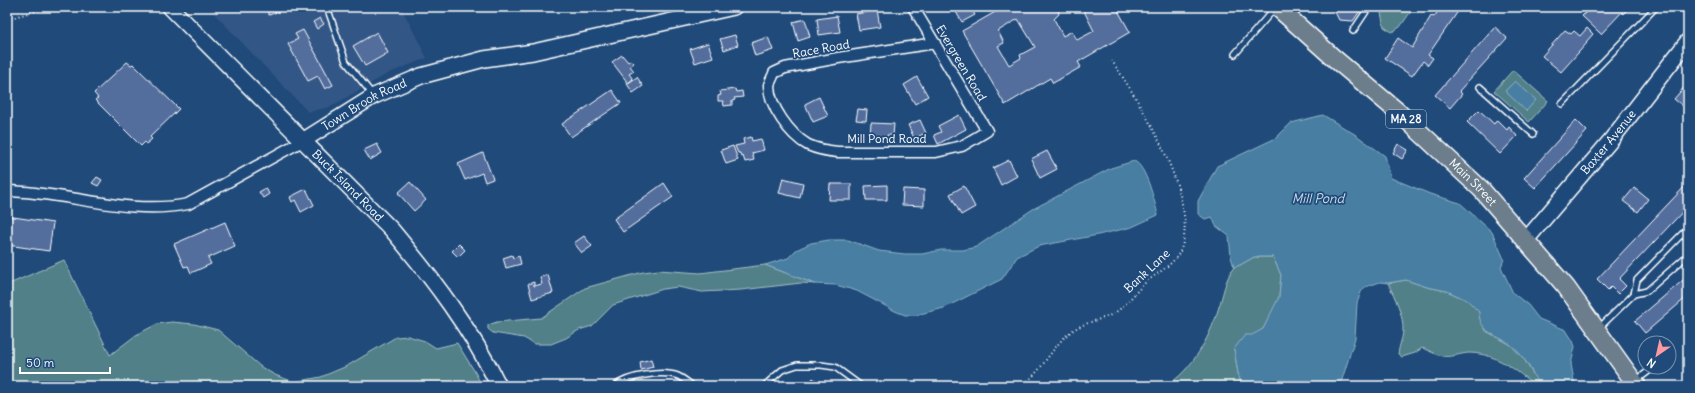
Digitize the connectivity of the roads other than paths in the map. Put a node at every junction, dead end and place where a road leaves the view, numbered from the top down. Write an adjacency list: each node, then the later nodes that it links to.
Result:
1 (170, 7): 18 (main road, Buck Island Road)
2 (327, 7): 13 (lane)
3 (734, 7): 13 (main road, Town Brook Road)
4 (913, 7): 10 (street, Evergreen Road)
5 (1276, 7): 11 (lane); 21 (main road, Main Street / MA 28)
6 (1369, 7): 8 (lane)
7 (1656, 7): 14 (lane)
8 (1353, 31)
9 (1688, 41): 21 (main road, Baxter Avenue)
10 (934, 44): 15 (street, Race Road); 16 (street, Evergreen Road)
11 (1235, 54)
12 (1480, 87): 17 (lane)
13 (374, 96): 18 (main road, Town Brook Road)
14 (1562, 104)
15 (789, 129): 16 (street, Mill Pond Road)
16 (988, 132)
17 (1533, 134)
18 (304, 140): 19 (street, Town Brook Road); 27 (main road, Buck Island Road)
19 (7, 191)
20 (1688, 228): 23 (lane)
21 (1526, 240): 24 (main road, Main Street / MA 28)
22 (1688, 255): 23 (lane)
23 (1634, 294): 24 (lane)
24 (1598, 330): 26 (main road, Main Street / MA 28)
25 (1646, 375): 26 (lane)
26 (1636, 384)
27 (499, 386)
28 (615, 386): 29 (lane)
29 (693, 386)
30 (764, 386): 31 (lane)
31 (861, 386)

